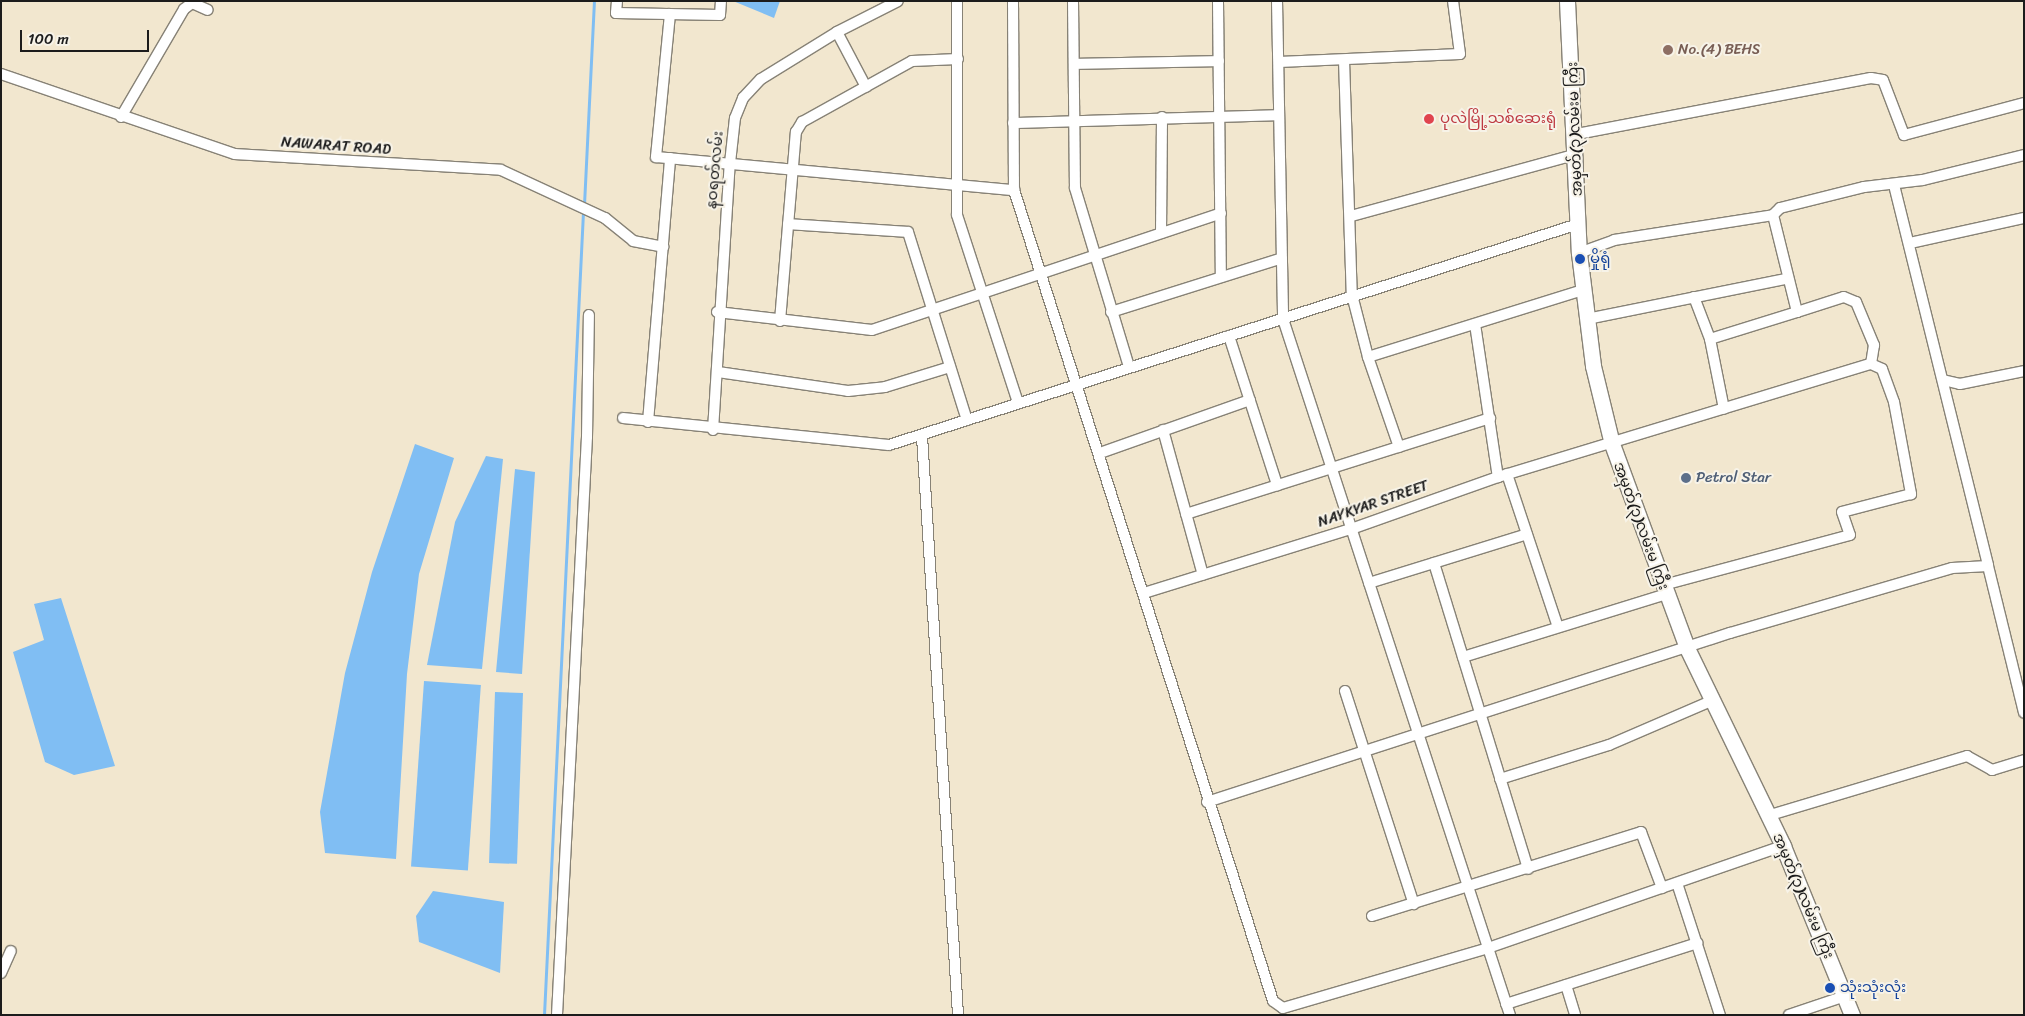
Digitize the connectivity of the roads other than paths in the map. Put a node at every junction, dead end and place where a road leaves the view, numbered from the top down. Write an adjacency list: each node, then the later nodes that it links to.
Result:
1 (617, 1): 12 (street)
2 (721, 1): 12 (street)
3 (898, 1): 13 (street, နဝရတ်လမ်း)
4 (957, 1): 14 (street)
5 (1013, 1): 27 (street)
6 (1073, 1): 18 (street)
7 (1218, 1): 16 (street)
8 (1277, 1): 17 (street)
9 (1454, 1): 15 (street)
10 (1567, 1): 28 (main road, အမှတ်(၃)လမ်းမ ကြီး)
11 (208, 10): 24 (street)
12 (670, 14): 31 (street)
13 (837, 32): 20 (street); 32 (street, နဝရတ်လမ်း)
14 (958, 59): 20 (street); 35 (street)
15 (1344, 60): 17 (street); 39 (street)
16 (1220, 61): 18 (street); 23 (street)
17 (1279, 62): 22 (street)
18 (1074, 64): 26 (street)
19 (1, 74): 24 (street, NAWARAT ROAD)
20 (866, 86): 33 (street)
21 (2024, 103): 28 (street)
22 (1279, 115): 23 (street); 48 (street)
23 (1221, 116): 25 (street); 37 (street)
24 (121, 117): 45 (street, NAWARAT ROAD)
25 (1162, 117): 26 (street); 43 (street)
26 (1073, 119): 27 (street); 47 (street)
27 (1013, 122): 36 (street)
28 (1577, 134): 29 (main road, အမှတ်(၃)လမ်းမ ကြီး)
29 (1578, 154): 39 (street); 42 (main road, အမှတ်(၃)လမ်းမ ကြီး)
30 (2024, 155): 34 (street)
31 (670, 158): 32 (street); 45 (street)
32 (730, 164): 33 (street); 57 (street, နဝရတ်လမ်း)
33 (793, 170): 35 (street); 41 (street)
34 (1894, 185): 38 (street); 44 (street)
35 (958, 186): 36 (street); 53 (street)
36 (1014, 190): 49 (street)
37 (1222, 213): 43 (street); 50 (street)
38 (1773, 215): 46 (street); 51 (street)
39 (1351, 216): 54 (street)
40 (2024, 218): 44 (street)
41 (788, 224): 56 (street); 63 (street)
42 (1578, 224): 46 (main road, အမှတ်(၃)လမ်းမ ကြီး); 54 (street)
43 (1161, 233): 47 (street)
44 (1910, 243): 73 (street)
45 (663, 247): 81 (street)
46 (1579, 252): 52 (main road, အမှတ်(၃)လမ်းမ ကြီး)
47 (1093, 256): 49 (street); 58 (street)
48 (1282, 258): 50 (street); 61 (street)
49 (1039, 274): 53 (street); 74 (street)
50 (1221, 277): 58 (street)
51 (1786, 279): 55 (street); 59 (street)
52 (1583, 290): 62 (main road, အမှတ်(၃)လမ်းမ ကြီး); 64 (street)
53 (982, 292): 56 (street); 76 (street)
54 (1352, 295): 61 (street); 67 (street)
55 (1694, 297): 62 (street); 66 (street)
56 (933, 311): 63 (street); 69 (street)
57 (717, 312): 63 (street); 72 (street, နဝရတ်လမ်း)
58 (1111, 312): 70 (street)
59 (1797, 312): 66 (street); 68 (street)
60 (589, 314): 128 (street)
61 (1283, 319): 65 (street); 88 (street)
62 (1586, 319): 85 (main road, အမှတ်(၃)လမ်းမ ကြီး)
63 (780, 321)
64 (1474, 324): 67 (street); 79 (street)
65 (1229, 336): 70 (street); 75 (street)
66 (1710, 339): 77 (street)
67 (1368, 357): 86 (street)
68 (1871, 364): 77 (street, NAYKYAR STREET); 98 (street)
69 (950, 367): 72 (street); 80 (street)
70 (1129, 367): 74 (street)
71 (2024, 371): 73 (street)
72 (718, 372): 82 (street, နဝရတ်လမ်း)
73 (1943, 380): 95 (street)
74 (1075, 384): 76 (street); 87 (street)
75 (1250, 400): 83 (street); 90 (street)
76 (1018, 403): 80 (street)
77 (1724, 409): 85 (street, NAYKYAR STREET)
78 (623, 418): 81 (street)
79 (1490, 418): 86 (street); 89 (street)
80 (966, 420): 84 (street)
81 (648, 422): 82 (street)
82 (713, 430): 84 (street)
83 (1163, 430): 87 (street); 91 (street)
84 (922, 436): 129 (street)
85 (1612, 444): 89 (street, NAYKYAR STREET); 98 (main road, အမှတ်(၃)လမ်းမ ကြီး)
86 (1399, 446): 88 (street)
87 (1100, 453): 99 (street)
88 (1331, 468): 90 (street); 92 (street)
89 (1503, 476): 92 (street, NAYKYAR STREET); 93 (street)
90 (1277, 485): 91 (street)
91 (1186, 514): 96 (street)
92 (1351, 529): 96 (street, NAYKYAR STREET); 97 (street)
93 (1527, 534): 94 (street); 100 (street)
94 (1434, 563): 97 (street); 102 (street)
95 (1988, 566): 101 (street); 105 (street)
96 (1203, 575): 99 (street, NAYKYAR STREET)
97 (1369, 583): 107 (street)
98 (1665, 590): 100 (street); 101 (main road, အမှတ်(၃)လမ်းမ ကြီး)
99 (1144, 593): 111 (street)
100 (1558, 627): 102 (street)
101 (1687, 648): 104 (main road, အမှတ်(၃)လမ်းမ ကြီး); 106 (street)
102 (1463, 657): 106 (street)
103 (1345, 691): 108 (street)
104 (1711, 701): 110 (street); 112 (main road, အမှတ်(၃)လမ်းမ ကြီး)
105 (2024, 713)
106 (1481, 716): 107 (street); 110 (street)
107 (1419, 736): 108 (street); 116 (street)
108 (1364, 753): 111 (street); 118 (street)
109 (2024, 760): 112 (street)
110 (1500, 779): 114 (street)
111 (1207, 802): 121 (street)
112 (1768, 816): 113 (main road, အမှတ်(၃)လမ်းမ ကြီး)
113 (1784, 846): 115 (street); 125 (main road, အမှတ်(၃)လမ်းမ ကြီး)
114 (1528, 869): 116 (street); 117 (street)
115 (1677, 883): 117 (street); 120 (street)
116 (1468, 888): 118 (street); 121 (street)
117 (1662, 888): 121 (street)
118 (1414, 904): 119 (street)
119 (1372, 916)
120 (1697, 943): 124 (street); 132 (street)
121 (1488, 948): 126 (street)
122 (11, 951): 123 (street)
123 (1, 973)
124 (1566, 985): 126 (street); 131 (street)
125 (1845, 996): 127 (street); 133 (main road, အမှတ်(၃)လမ်းမ ကြီး)
126 (1506, 1004): 130 (street)
127 (1791, 1014)
128 (558, 1015)
129 (958, 1015)
130 (1510, 1015)
131 (1575, 1015)
132 (1720, 1015)
133 (1852, 1015)

